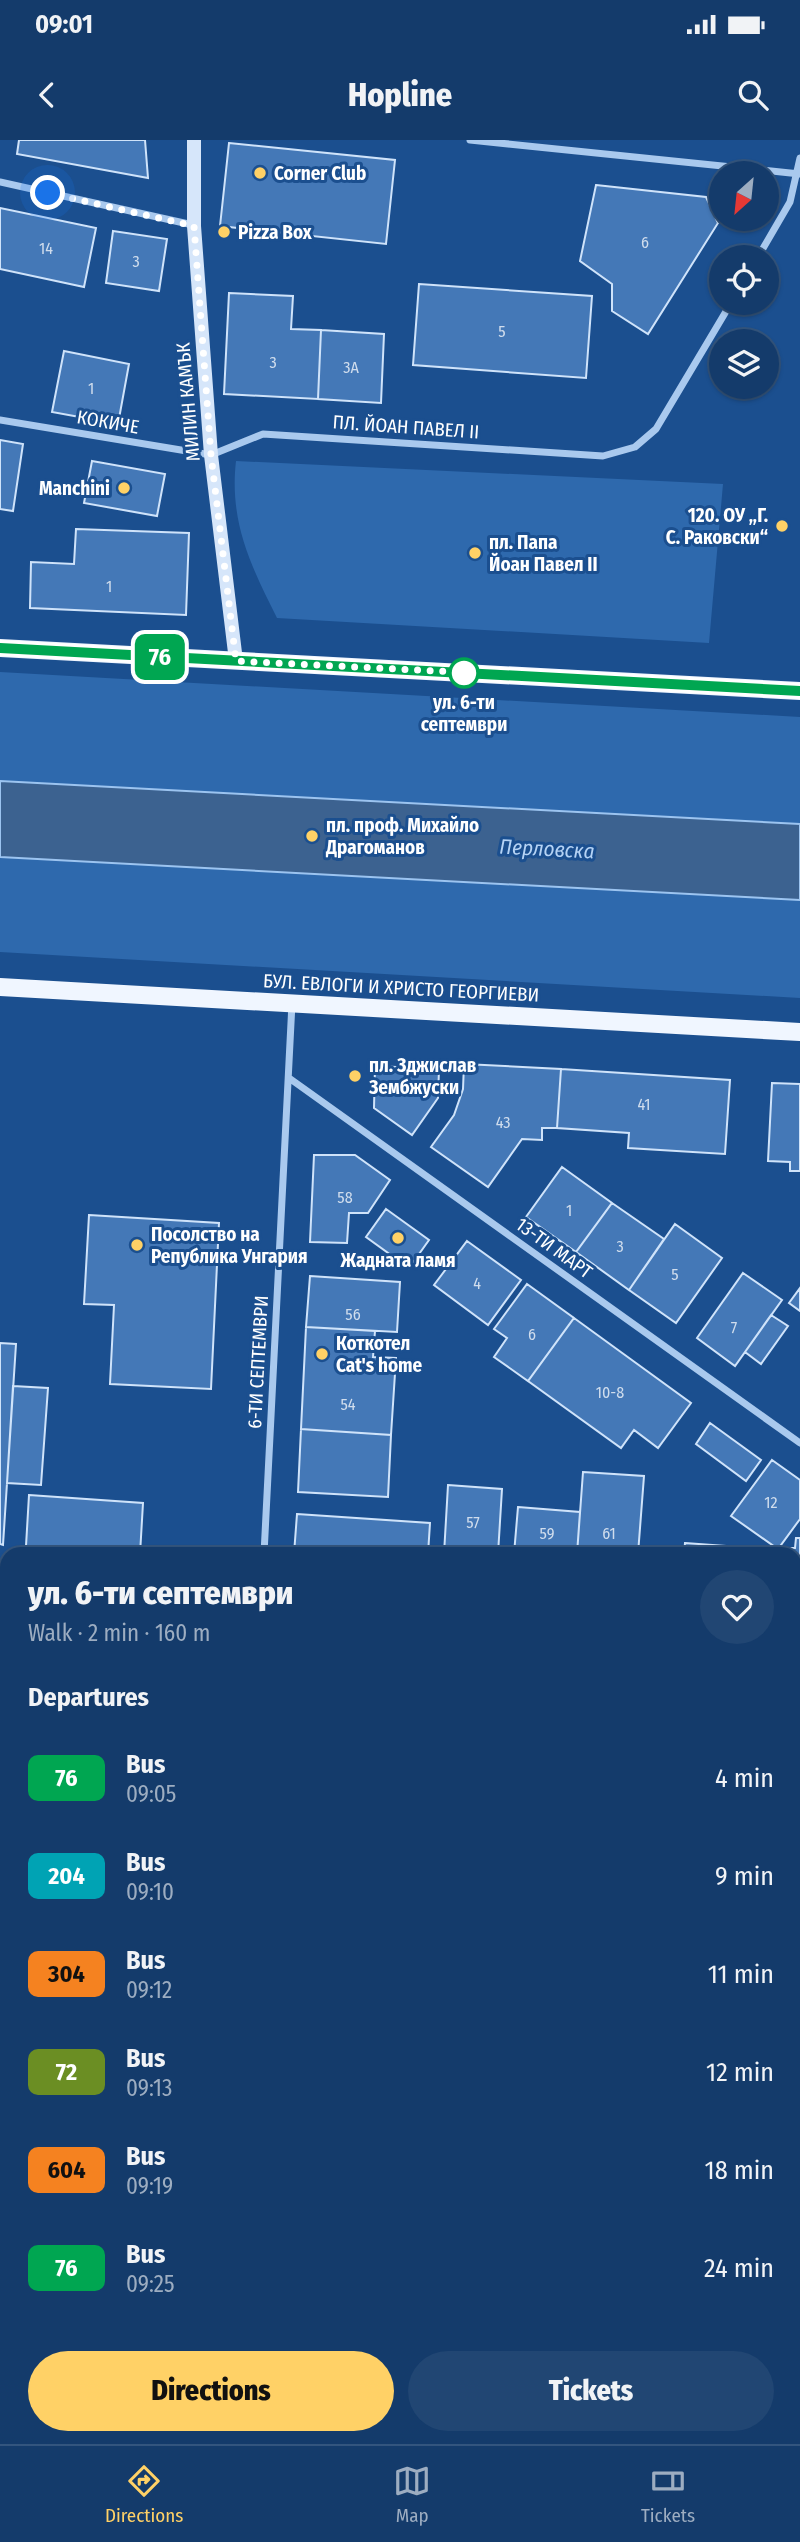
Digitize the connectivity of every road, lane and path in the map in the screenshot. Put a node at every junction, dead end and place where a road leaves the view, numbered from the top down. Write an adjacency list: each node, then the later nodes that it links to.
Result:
1 (194, 140): 6 (street, МИЛИН КАМЪК)
2 (470, 140): 4 (street)
3 (800, 159): 4 (street)
4 (798, 174): 7 (street)
5 (0, 182): 6 (street)
6 (194, 226): 10 (street, МИЛИН КАМЪК)
7 (765, 245)
8 (724, 315): 10 (street, ПЛ. ЙОАН ПАВЕЛ II)
9 (0, 420): 10 (street, КОКИЧЕ)
10 (211, 455): 12 (street, МИЛИН КАМЪК)
11 (0, 648): 12 (main road)
12 (236, 661): 13 (main road)
13 (800, 691)
14 (0, 987): 15 (main road, БУЛ. ЕВЛОГИ И ХРИСТО ГЕОРГИЕВИ)
15 (292, 1003): 16 (main road, БУЛ. ЕВЛОГИ И ХРИСТО ГЕОРГИЕВИ); 17 (street, 6-ТИ СЕПТЕМВРИ)
16 (800, 1032)
17 (289, 1077): 18 (street, 13-ТИ МАРТ); 19 (street, 6-ТИ СЕПТЕМВРИ)
18 (800, 1443)
19 (264, 1547)

